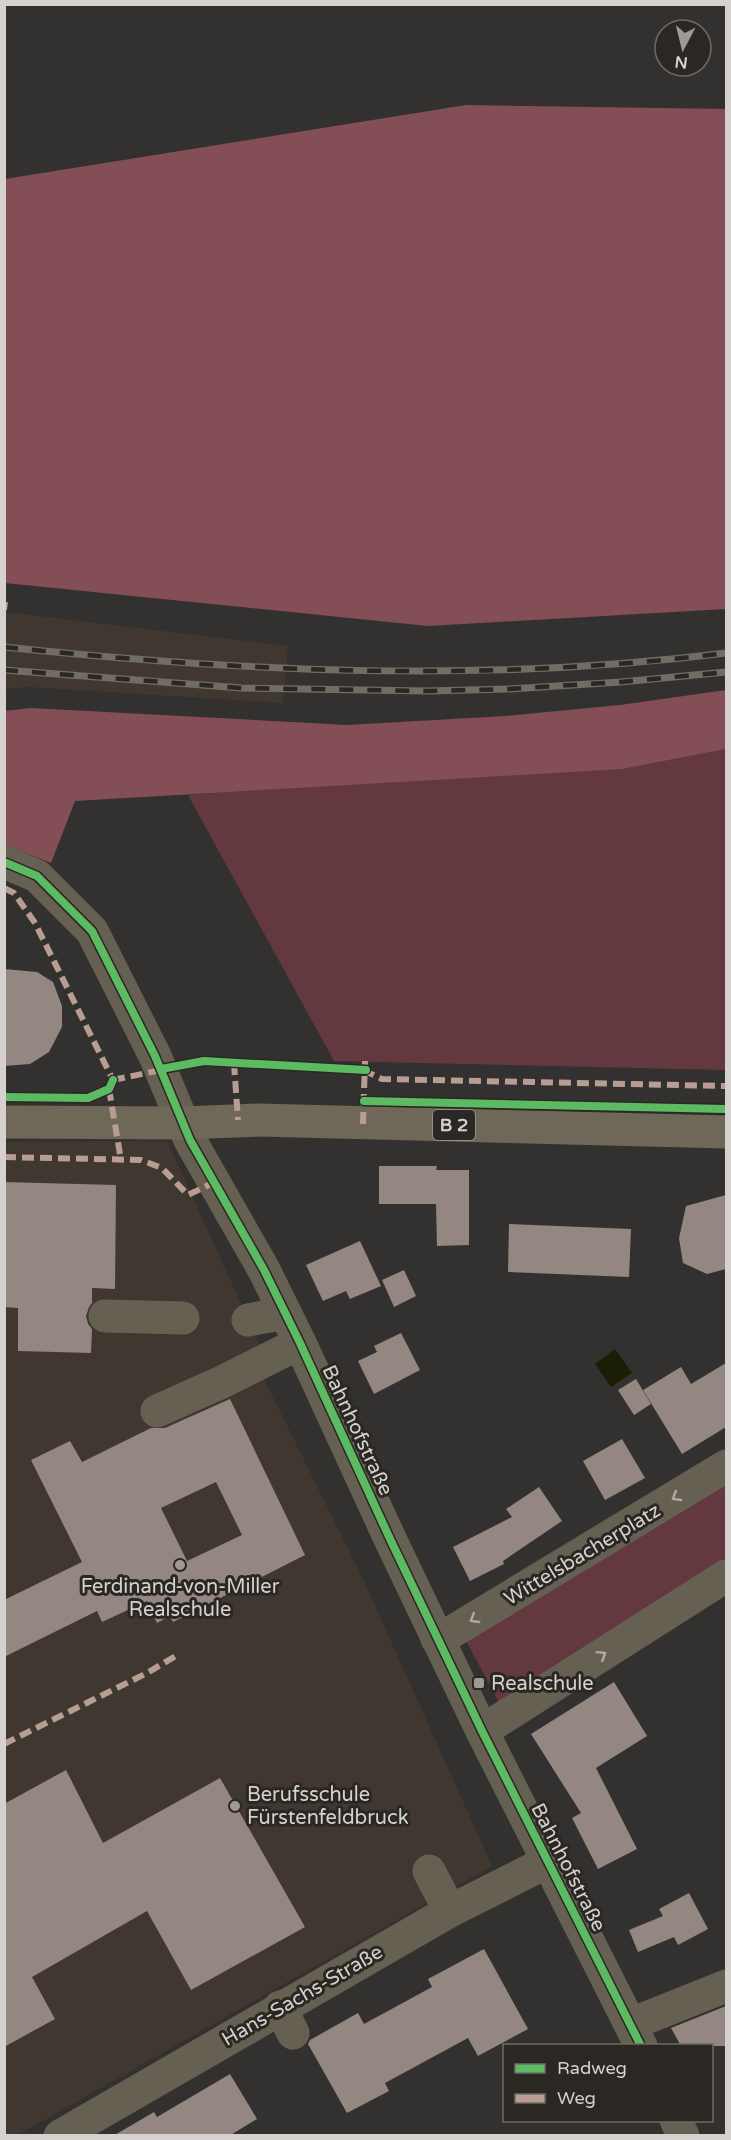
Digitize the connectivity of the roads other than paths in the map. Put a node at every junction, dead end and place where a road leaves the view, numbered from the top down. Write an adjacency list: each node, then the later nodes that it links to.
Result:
1 (4, 862): 3 (street, Bahnhofstraße)
2 (4, 1122): 3 (main road, B 2)
3 (183, 1124): 4 (main road, B 2); 5 (street, Bahnhofstraße)
4 (726, 1132)
5 (285, 1314): 8 (street); 9 (street, Bahnhofstraße)
6 (105, 1316): 7 (street)
7 (183, 1318)
8 (248, 1320)
9 (300, 1343): 10 (street); 13 (street, Bahnhofstraße)
10 (157, 1411)
11 (726, 1466): 13 (street, Wittelsbacherplatz, one-way to 13)
12 (726, 1576): 14 (street, one-way to 12)
13 (437, 1639): 14 (street, Bahnhofstraße)
14 (482, 1731): 15 (street, Bahnhofstraße)
15 (547, 1862): 17 (street, Hans-Sachs-Straße); 19 (street, Bahnhofstraße)
16 (429, 1871): 17 (street)
17 (450, 1911): 21 (street, Hans-Sachs-Straße)
18 (726, 1986): 19 (street)
19 (636, 2035)
20 (676, 2122): 22 (street)
21 (60, 2136)
22 (683, 2136)

